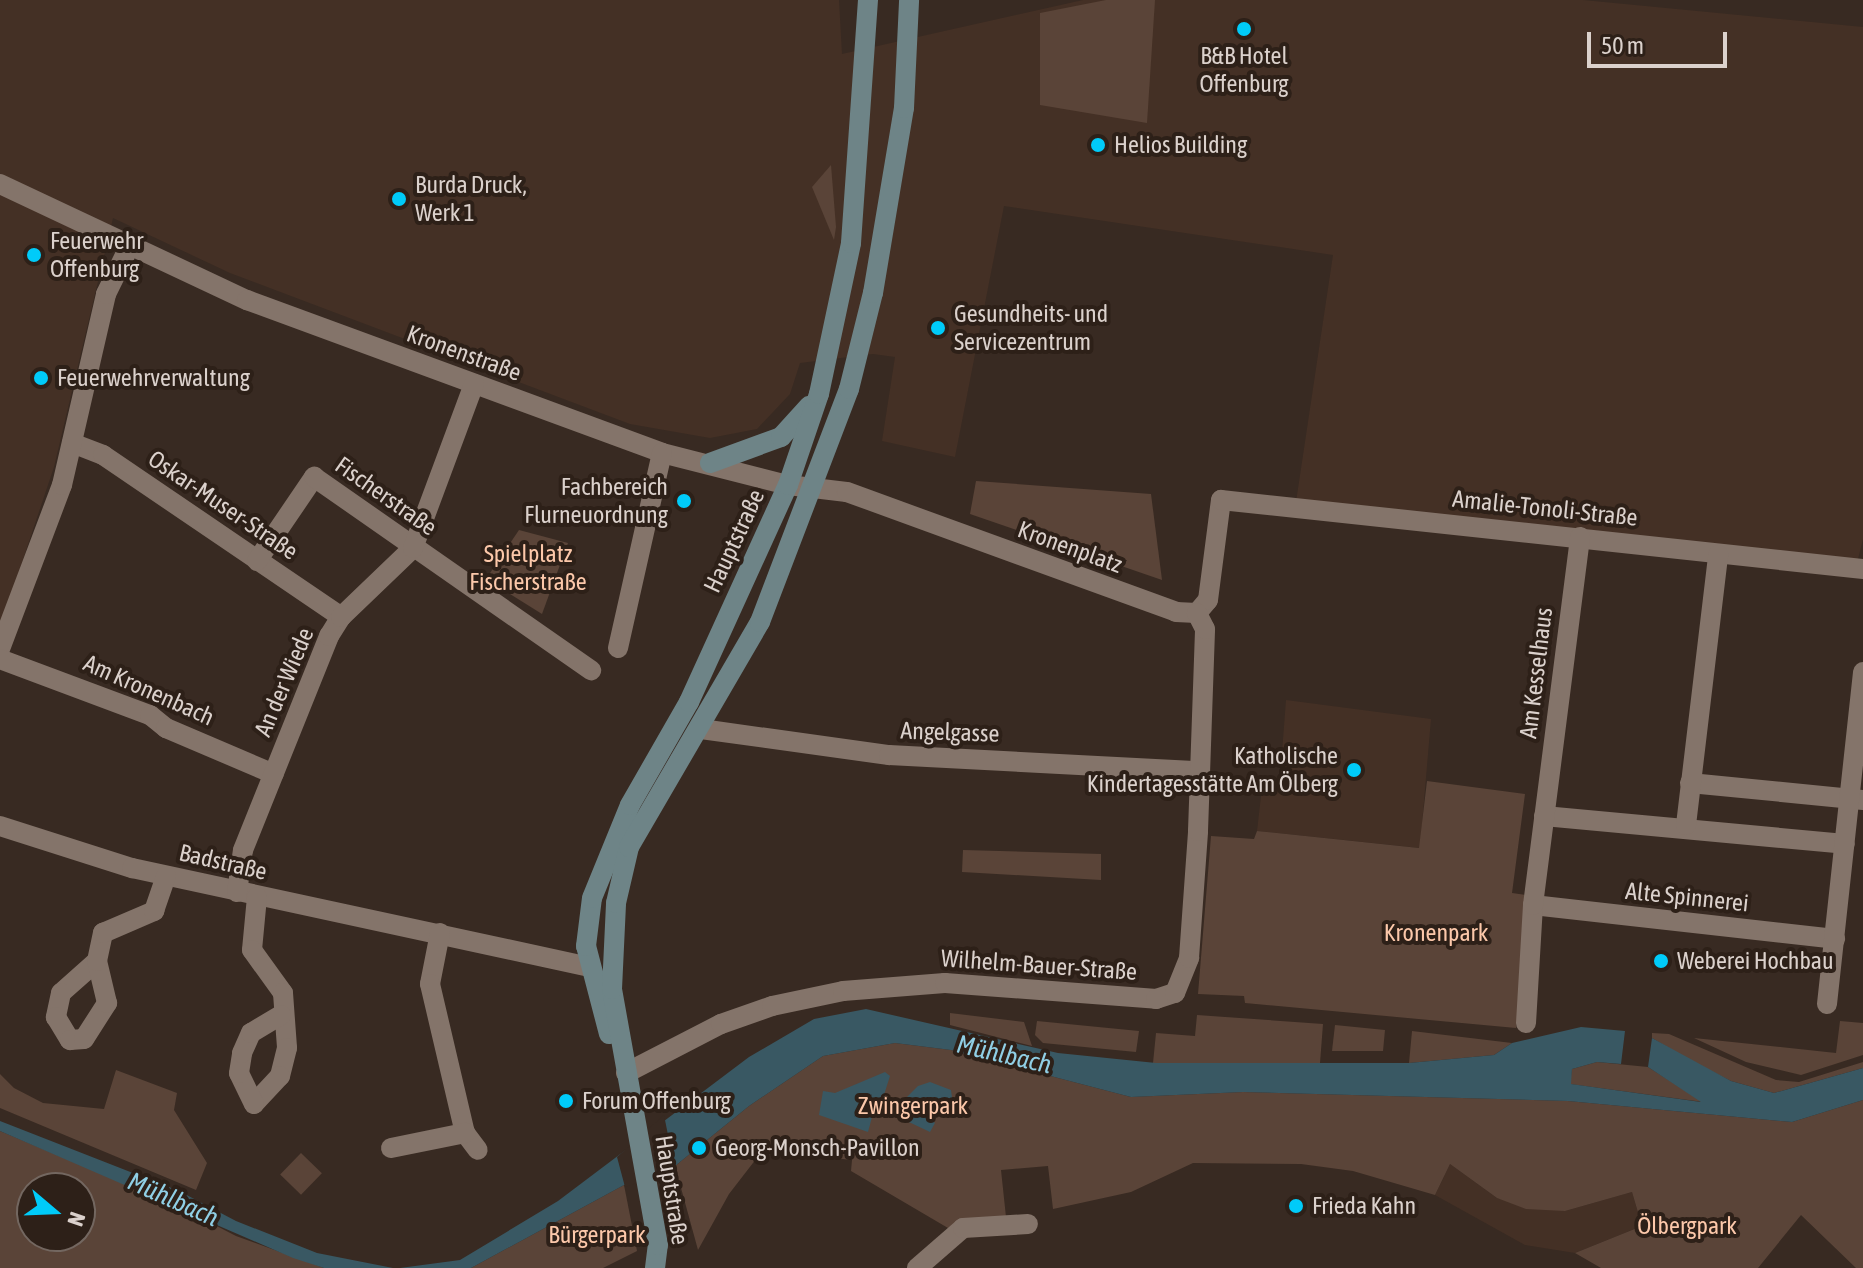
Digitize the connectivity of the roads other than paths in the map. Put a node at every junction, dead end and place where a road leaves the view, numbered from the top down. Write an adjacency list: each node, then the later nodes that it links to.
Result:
1 (868, 0): 6 (main road, Hauptstraße)
2 (909, 0): 11 (main road, Hauptstraße)
3 (0, 184): 4 (street, Kronenstraße)
4 (131, 243): 5 (street, Kronenstraße); 7 (street)
5 (474, 384): 8 (street, Kronenstraße); 13 (street, An der Wiede)
6 (819, 394): 9 (main road); 10 (main road, Hauptstraße)
7 (72, 443): 15 (street, Oskar-Muser-Straße); 20 (street)
8 (662, 453): 9 (street, Kronenstraße); 19 (street)
9 (710, 463): 10 (street, Kronenstraße)
10 (788, 485): 11 (street); 40 (main road, Hauptstraße)
11 (816, 487): 17 (street, Kronenplatz); 24 (main road, Hauptstraße)
12 (1580, 537): 14 (street, Amalie-Tonoli-Straße); 17 (street, Amalie-Tonoli-Straße); 29 (street, Am Kesselhaus)
13 (413, 548): 15 (street, Fischerstraße); 18 (street, An der Wiede); 22 (street, Fischerstraße)
14 (1718, 555): 16 (street, Amalie-Tonoli-Straße); 27 (street)
15 (257, 561): 18 (street, Oskar-Muser-Straße)
16 (1863, 569)
17 (1197, 613): 25 (street, Wilhelm-Bauer-Straße)
18 (341, 617): 26 (street, An der Wiede)
19 (618, 648)
20 (0, 649)
21 (0, 659): 26 (street, Am Kronenbach)
22 (591, 670)
23 (1863, 672): 28 (street)
24 (701, 729): 25 (street, Angelgasse); 33 (main road, Hauptstraße)
25 (1199, 771): 45 (street, Wilhelm-Bauer-Straße)
26 (274, 774): 35 (street, An der Wiede)
27 (1690, 783): 28 (street); 30 (street)
28 (1856, 799): 32 (street)
29 (1544, 816): 30 (street); 36 (street, Am Kesselhaus)
30 (1686, 825): 32 (street)
31 (0, 826): 34 (street, Badstraße)
32 (1845, 844): 38 (street)
33 (629, 847): 40 (main road); 41 (main road, Hauptstraße)
34 (166, 876): 35 (street, Badstraße); 39 (street)
35 (247, 894): 37 (street, Badstraße); 43 (street, An der Wiede)
36 (1533, 905): 38 (street, Alte Spinnerei); 44 (street, Am Kesselhaus)
37 (440, 933): 40 (street, Badstraße); 46 (street)
38 (1835, 939): 42 (street)
39 (97, 961)
40 (588, 967): 41 (main road); 45 (main road, Hauptstraße)
41 (612, 989): 45 (main road, Hauptstraße)
42 (1827, 1004)
43 (281, 1015)
44 (1526, 1023)
45 (626, 1073): 50 (main road, Hauptstraße)
46 (465, 1133): 47 (street); 48 (street)
47 (391, 1148)
48 (478, 1150)
49 (1028, 1224): 51 (street)
50 (655, 1268)
51 (917, 1268)

